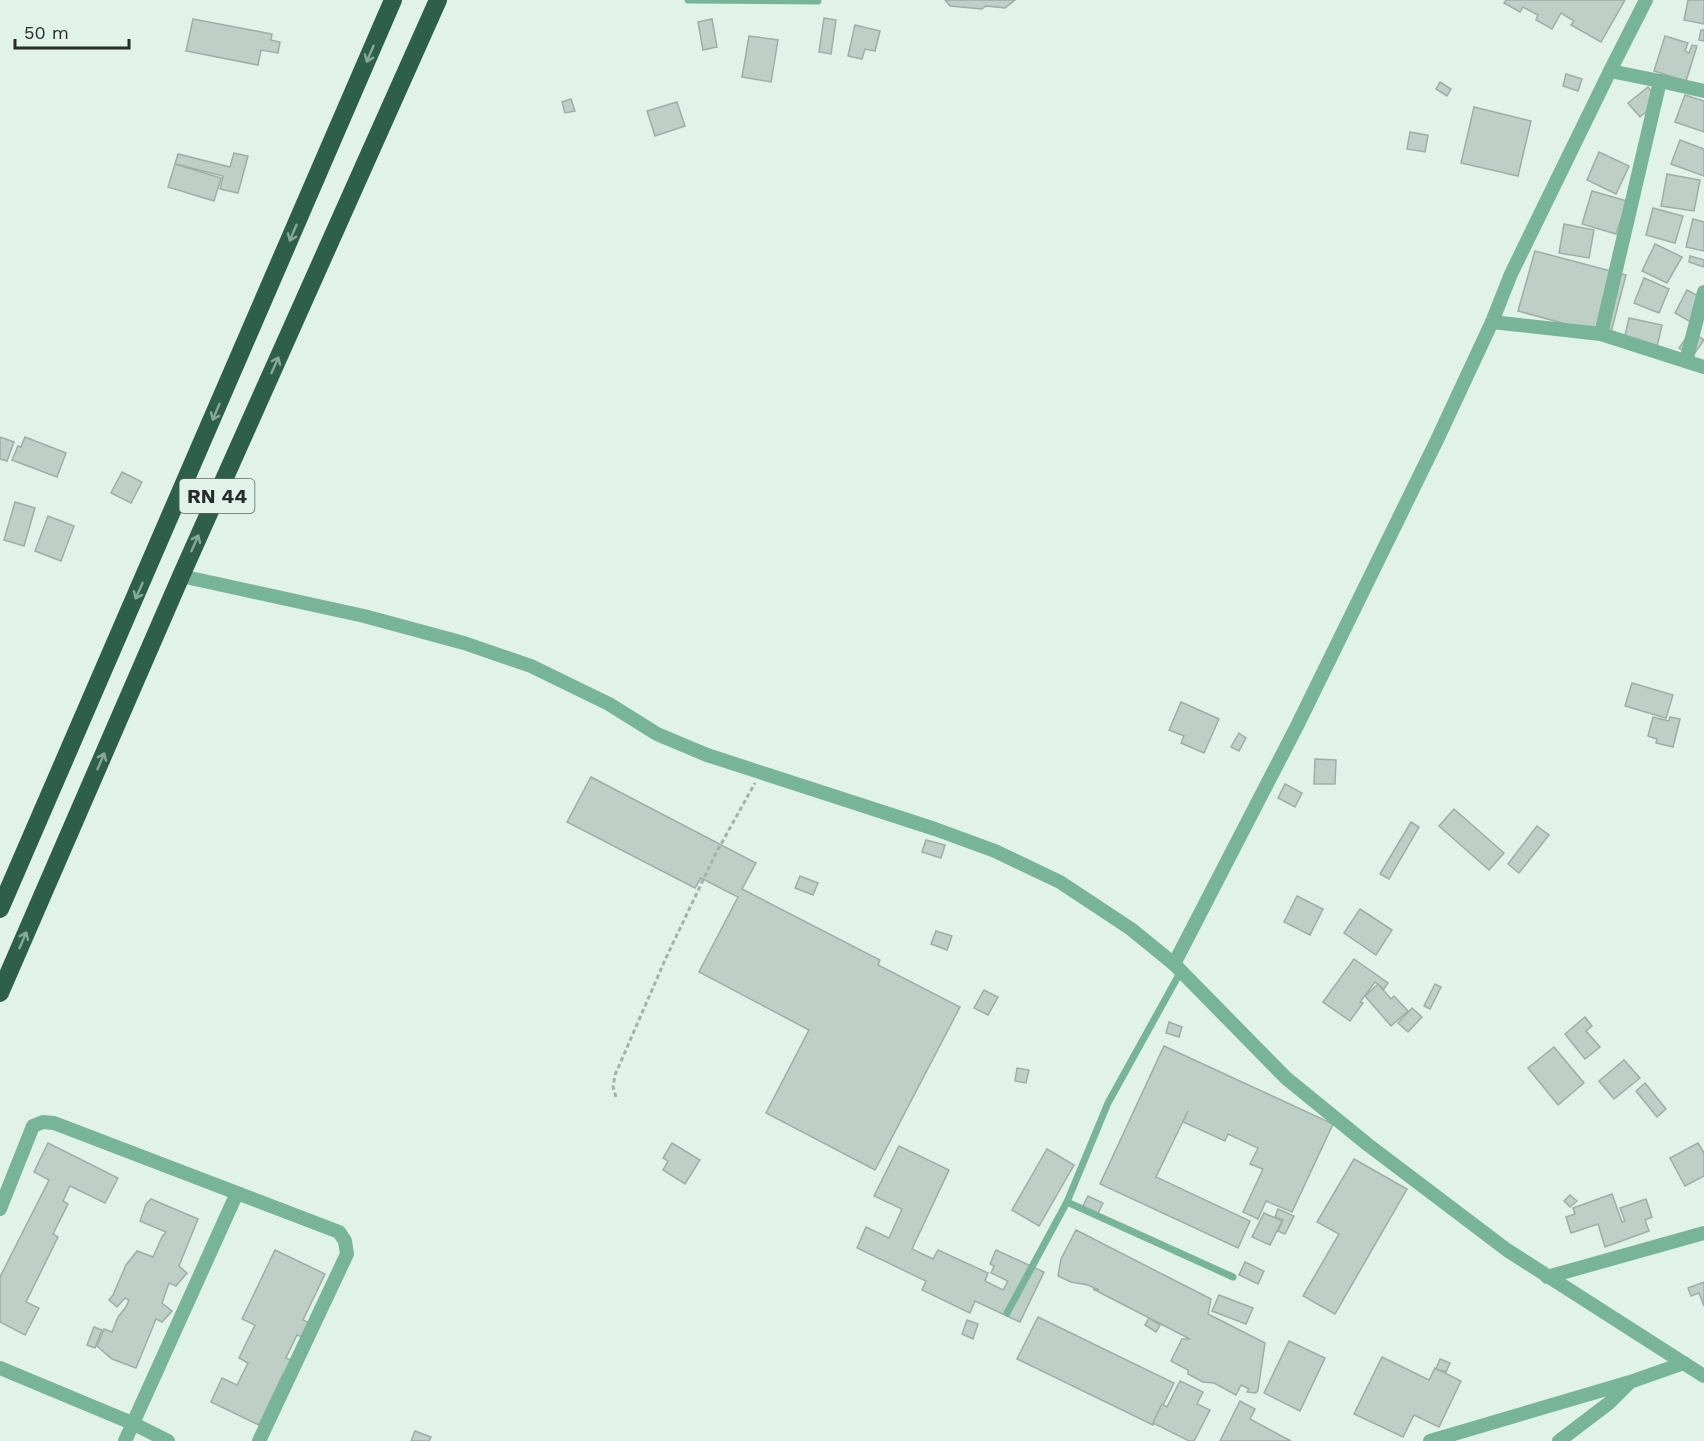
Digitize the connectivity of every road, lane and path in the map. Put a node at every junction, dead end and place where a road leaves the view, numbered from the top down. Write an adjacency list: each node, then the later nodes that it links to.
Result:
1 (393, 0): 16 (highway, RN 44, one-way to 16)
2 (438, 0): 14 (highway, RN 44, one-way to 2)
3 (688, 0): 5 (lane)
4 (1646, 0): 6 (street)
5 (818, 1)
6 (1610, 70): 7 (street); 10 (street)
7 (1660, 81): 8 (street); 11 (street)
8 (1704, 91)
9 (1704, 292): 12 (street)
10 (1492, 322): 11 (street); 17 (street)
11 (1601, 334): 12 (street)
12 (1686, 361): 13 (street)
13 (1704, 367)
14 (181, 576): 15 (street); 18 (highway, RN 44, one-way to 14)
15 (760, 774): 17 (street); 19 (path)
16 (0, 909)
17 (1178, 968): 21 (lane); 25 (street)
18 (0, 993)
19 (616, 1097)
20 (237, 1193): 22 (street); 31 (street); 34 (street)
21 (1067, 1202): 24 (lane); 26 (lane)
22 (0, 1209)
23 (1704, 1233): 25 (street)
24 (1233, 1277)
25 (1547, 1277): 27 (street)
26 (1007, 1313)
27 (1684, 1363): 29 (street); 30 (street)
28 (0, 1368): 31 (street)
29 (1704, 1376)
30 (1630, 1382): 35 (street); 36 (street)
31 (132, 1423): 32 (street); 33 (street)
32 (125, 1441)
33 (168, 1441)
34 (259, 1441)
35 (1430, 1441)
36 (1559, 1441)

